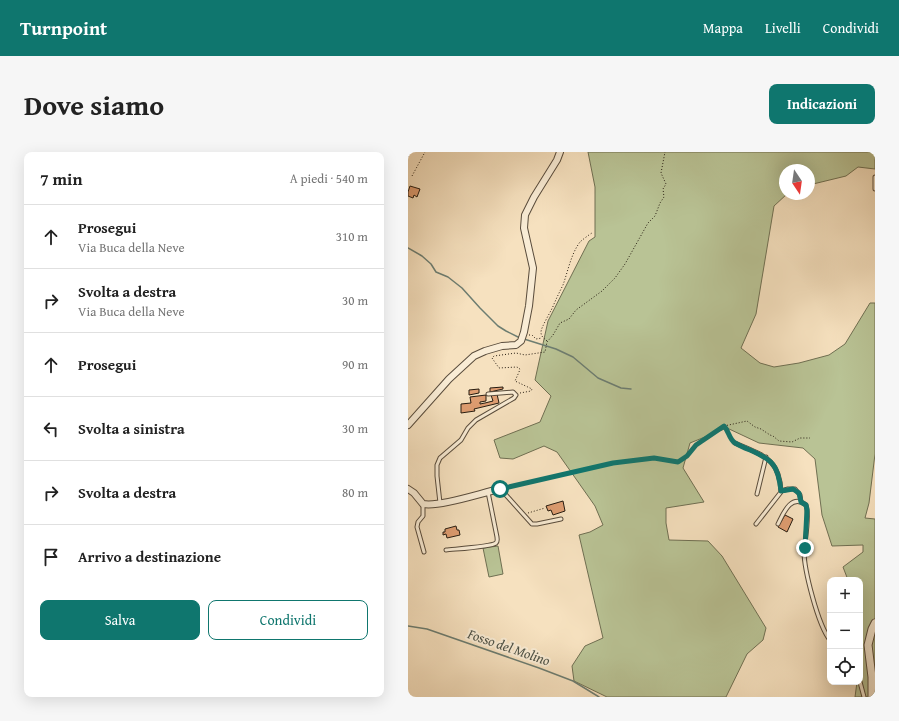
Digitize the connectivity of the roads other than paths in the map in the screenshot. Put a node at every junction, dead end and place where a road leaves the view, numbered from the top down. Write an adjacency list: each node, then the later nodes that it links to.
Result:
1 (560, 152): 5 (street)
2 (875, 177): 3 (lane)
3 (875, 189)
4 (488, 394): 15 (lane)
5 (408, 425)
6 (735, 443): 7 (lane)
7 (766, 457): 10 (lane); 13 (lane)
8 (408, 489): 16 (street)
9 (501, 490): 11 (street)
10 (781, 491): 14 (lane); 18 (lane)
11 (488, 492): 15 (street); 20 (lane)
12 (505, 494): 17 (lane)
13 (757, 494)
14 (801, 502): 19 (lane); 23 (lane)
15 (440, 503): 16 (street)
16 (423, 504): 21 (lane)
17 (561, 519)
18 (756, 524)
19 (778, 524)
20 (446, 550)
21 (424, 552)
22 (875, 623): 26 (street)
23 (827, 635)
24 (861, 685): 25 (lane)
25 (864, 697)
26 (872, 697)

